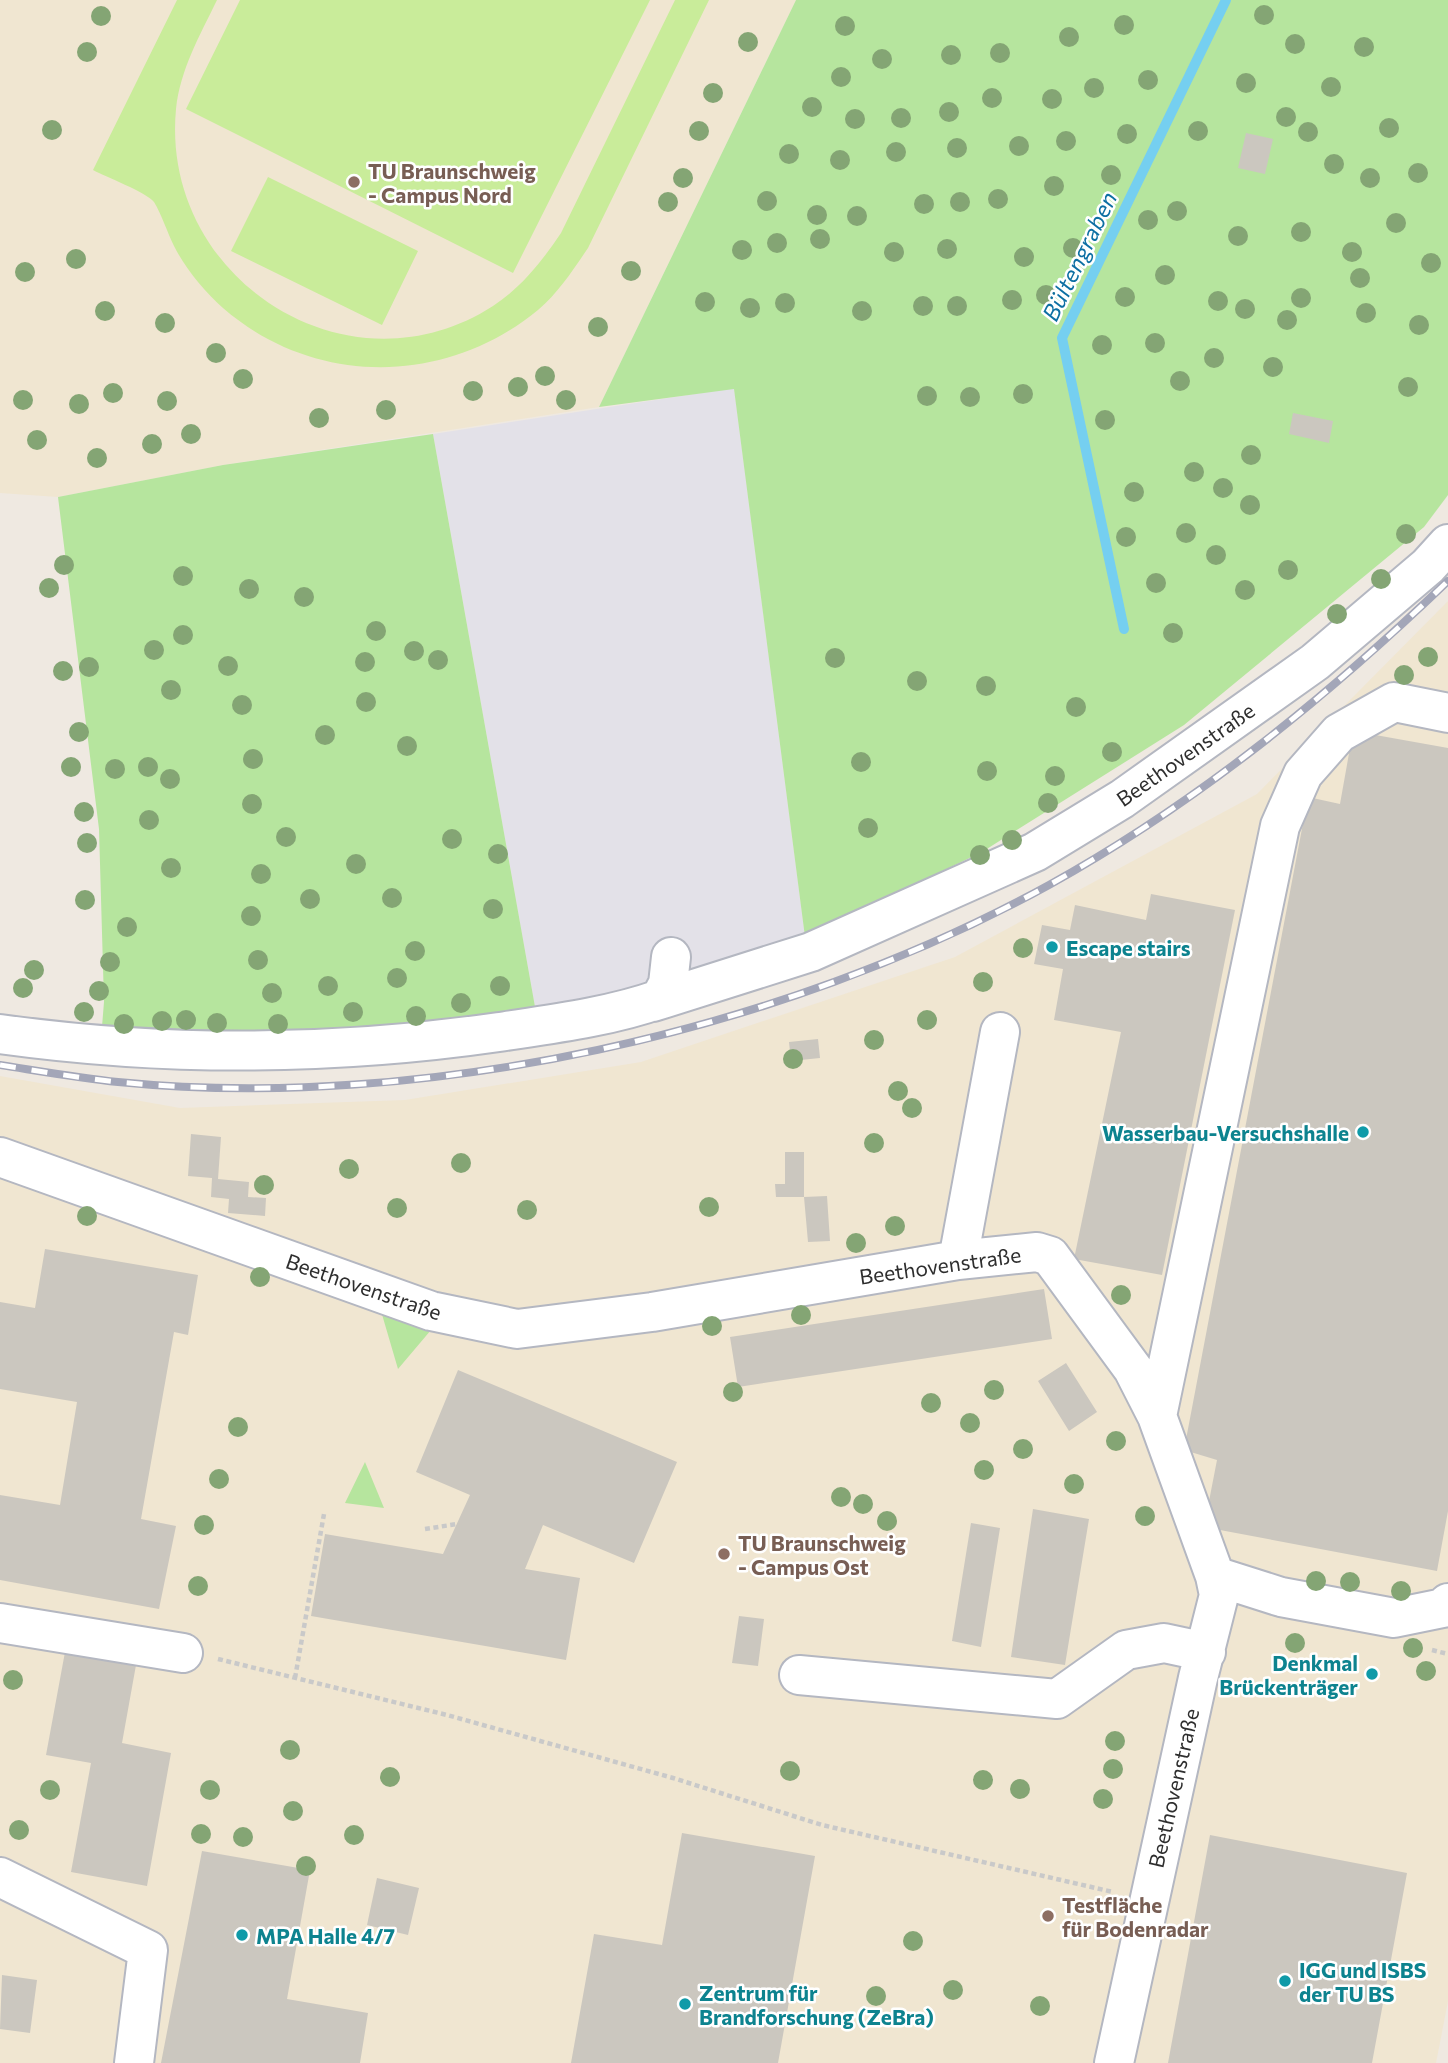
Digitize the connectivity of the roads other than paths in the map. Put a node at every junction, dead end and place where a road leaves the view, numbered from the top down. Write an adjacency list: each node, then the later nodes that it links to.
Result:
1 (1448, 544): 4 (street, Beethovenstraße)
2 (1448, 713): 9 (street)
3 (671, 957): 4 (street)
4 (653, 1002): 6 (street, Beethovenstraße)
5 (1000, 1032): 8 (street)
6 (0, 1034)
7 (0, 1157): 8 (street, Beethovenstraße)
8 (958, 1260): 9 (street, Beethovenstraße)
9 (1157, 1416): 10 (street, Beethovenstraße)
10 (1215, 1576): 11 (street); 13 (street, Beethovenstraße)
11 (1448, 1603)
12 (0, 1623): 14 (street)
13 (1206, 1652): 15 (street); 18 (street, Beethovenstraße)
14 (183, 1653)
15 (799, 1675)
16 (0, 1877): 17 (street)
17 (134, 2063)
18 (1114, 2063)

